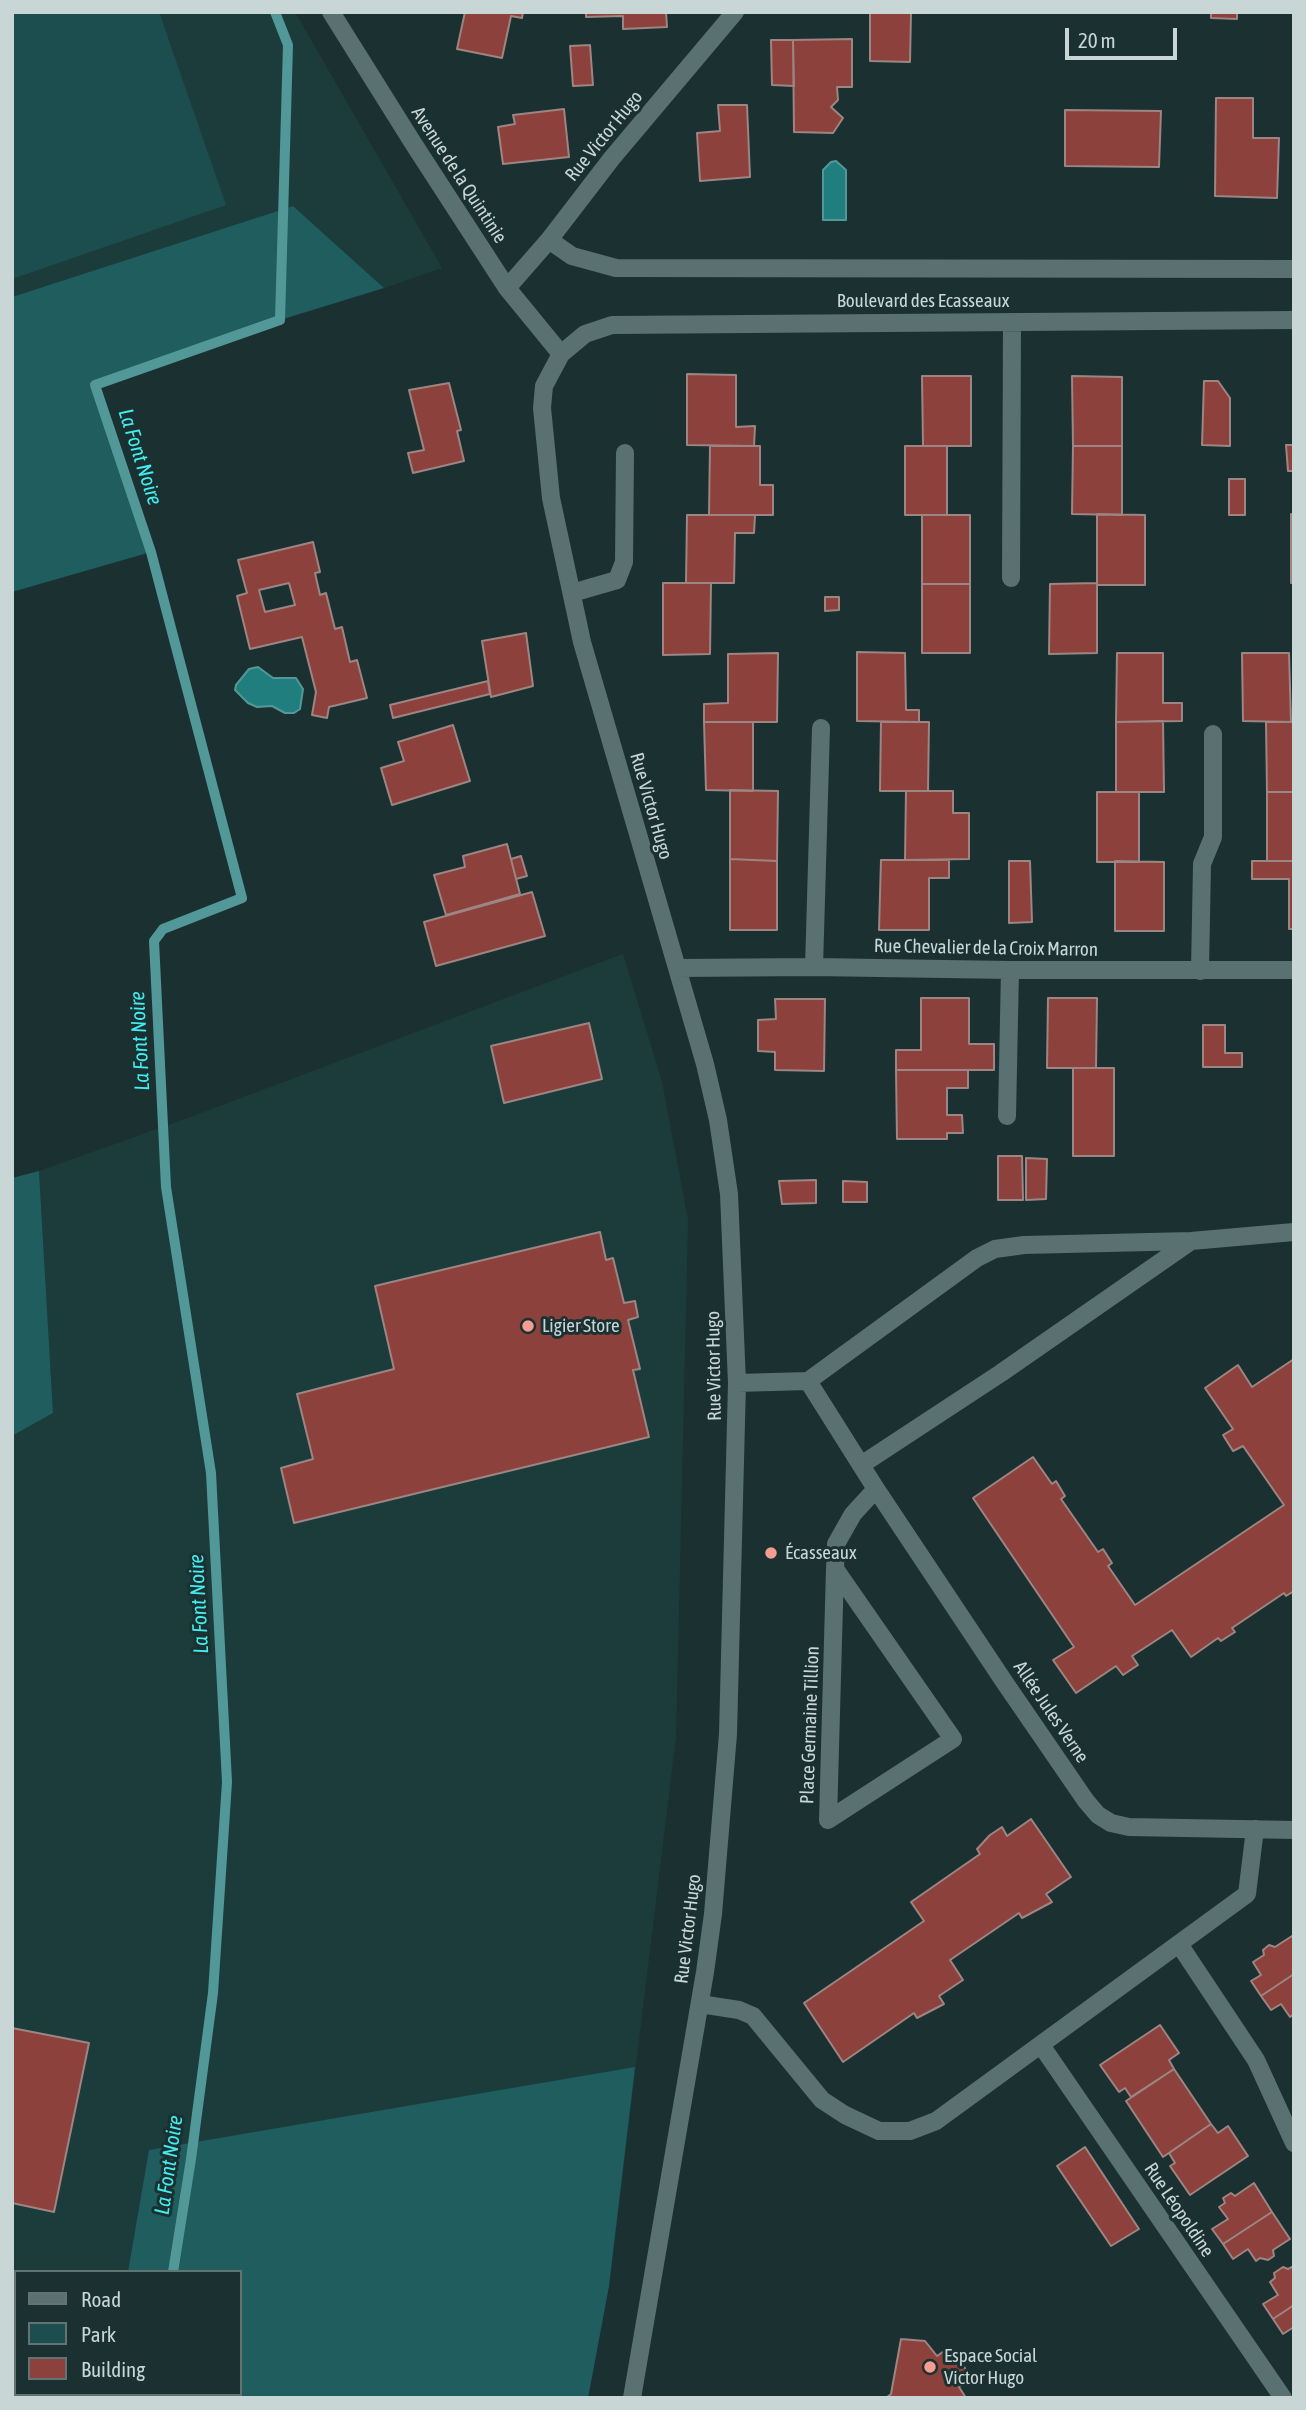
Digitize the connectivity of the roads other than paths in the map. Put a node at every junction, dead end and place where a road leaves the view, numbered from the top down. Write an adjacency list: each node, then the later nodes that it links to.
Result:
1 (331, 12): 5 (street, Avenue de la Quintinie)
2 (735, 12): 3 (street, Rue Victor Hugo)
3 (549, 240): 4 (street); 5 (street, Rue Victor Hugo)
4 (1294, 269)
5 (508, 288): 8 (street, Avenue de la Quintinie)
6 (1294, 320): 7 (street, Boulevard des Ecasseaux)
7 (1012, 322): 8 (street, Boulevard des Ecasseaux); 10 (street)
8 (561, 354): 11 (street, Rue Victor Hugo)
9 (625, 453): 11 (street)
10 (1011, 578)
11 (572, 593): 15 (street, Rue Victor Hugo)
12 (821, 728): 14 (street)
13 (1213, 734): 18 (street)
14 (814, 967): 15 (street, Rue Chevalier de la Croix Marron); 16 (street, Rue Chevalier de la Croix Marron)
15 (677, 968): 23 (street, Rue Victor Hugo)
16 (1010, 970): 18 (street, Rue Chevalier de la Croix Marron); 19 (street)
17 (1294, 970): 18 (street, Rue Chevalier de la Croix Marron)
18 (1200, 971)
19 (1007, 1116)
20 (1294, 1232): 21 (street)
21 (1191, 1241): 22 (street); 24 (street)
22 (808, 1381): 23 (street); 24 (street, Allée Jules Verne)
23 (737, 1383): 30 (street, Rue Victor Hugo)
24 (862, 1465): 25 (street, Allée Jules Verne)
25 (876, 1489): 26 (street, Place Germaine Tillion); 27 (street, Allée Jules Verne)
26 (835, 1569): 26 (street, Place Germaine Tillion)
27 (1255, 1829): 28 (street, Allée Jules Verne); 29 (street)
28 (1294, 1830)
29 (1179, 1944): 31 (street); 32 (street)
30 (700, 2004): 31 (street); 33 (street, Rue Victor Hugo)
31 (1041, 2045): 34 (street, Rue Léopoldine)
32 (1294, 2143)
33 (632, 2398)
34 (1283, 2398)

